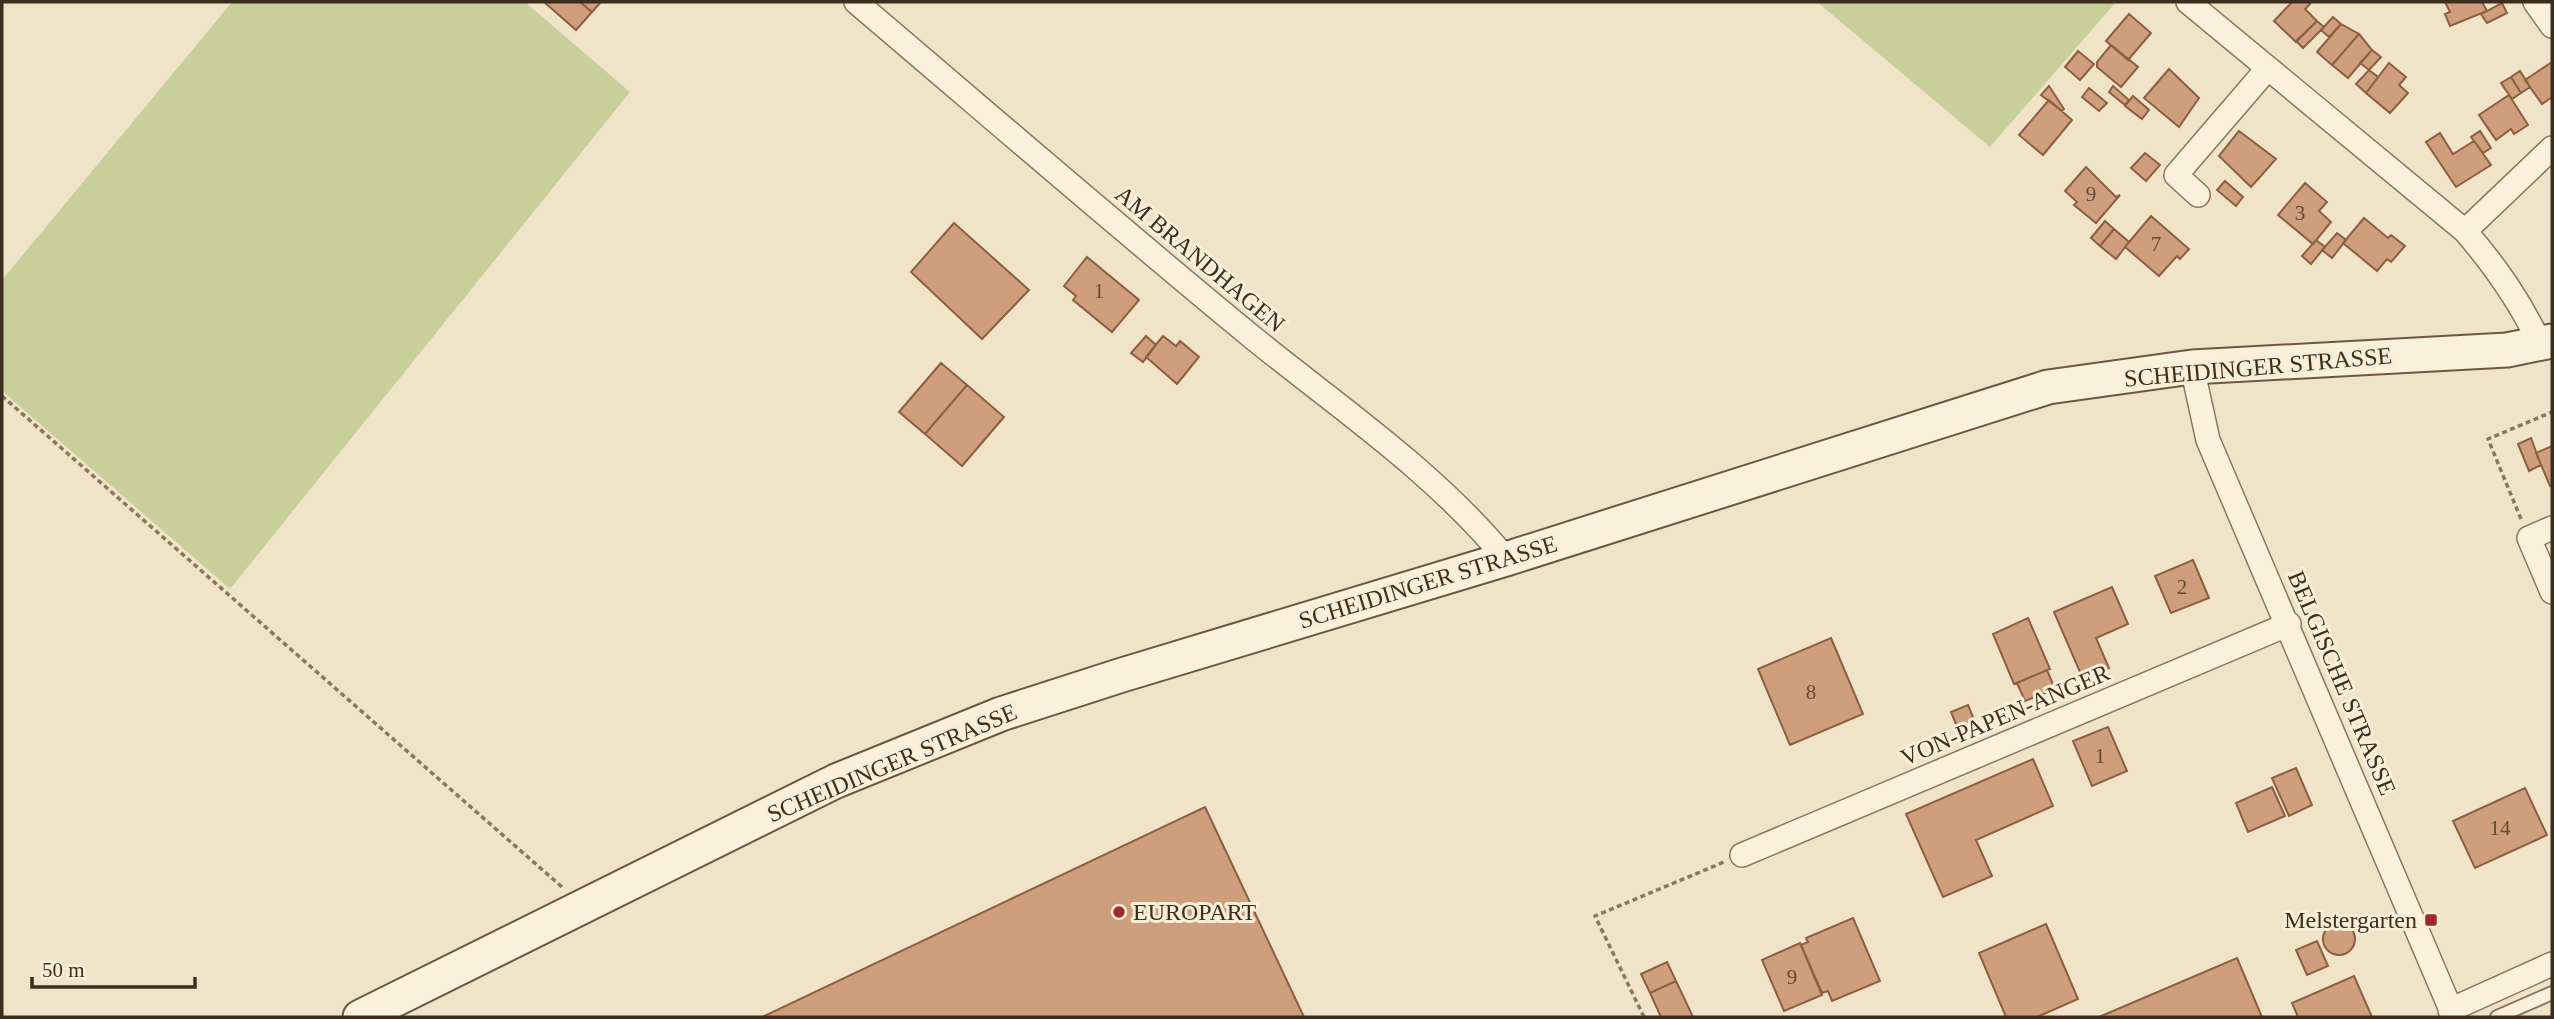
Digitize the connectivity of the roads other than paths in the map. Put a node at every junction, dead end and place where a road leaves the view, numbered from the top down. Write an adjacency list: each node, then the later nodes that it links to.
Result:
1 (856, 2): 12 (street, AM BRANDHAGEN)
2 (2188, 2): 5 (street)
3 (2535, 2): 4 (street)
4 (2552, 26)
5 (2268, 68): 7 (street); 8 (street)
6 (2552, 148): 8 (street)
7 (2198, 195)
8 (2465, 231): 9 (street)
9 (2546, 342): 10 (main road, SCHEIDINGER STRASSE)
10 (2192, 367): 12 (main road, SCHEIDINGER STRASSE); 14 (street, BELGISCHE STRASSE)
11 (2552, 527): 13 (street)
12 (1506, 559): 19 (main road, SCHEIDINGER STRASSE)
13 (2552, 592)
14 (2289, 624): 15 (street, VON-PAPEN-ANGER); 18 (street, BELGISCHE STRASSE)
15 (1742, 855)
16 (2552, 964): 18 (street)
17 (2552, 993): 20 (lane)
18 (2452, 1013)
19 (360, 1017)
20 (2497, 1017)

